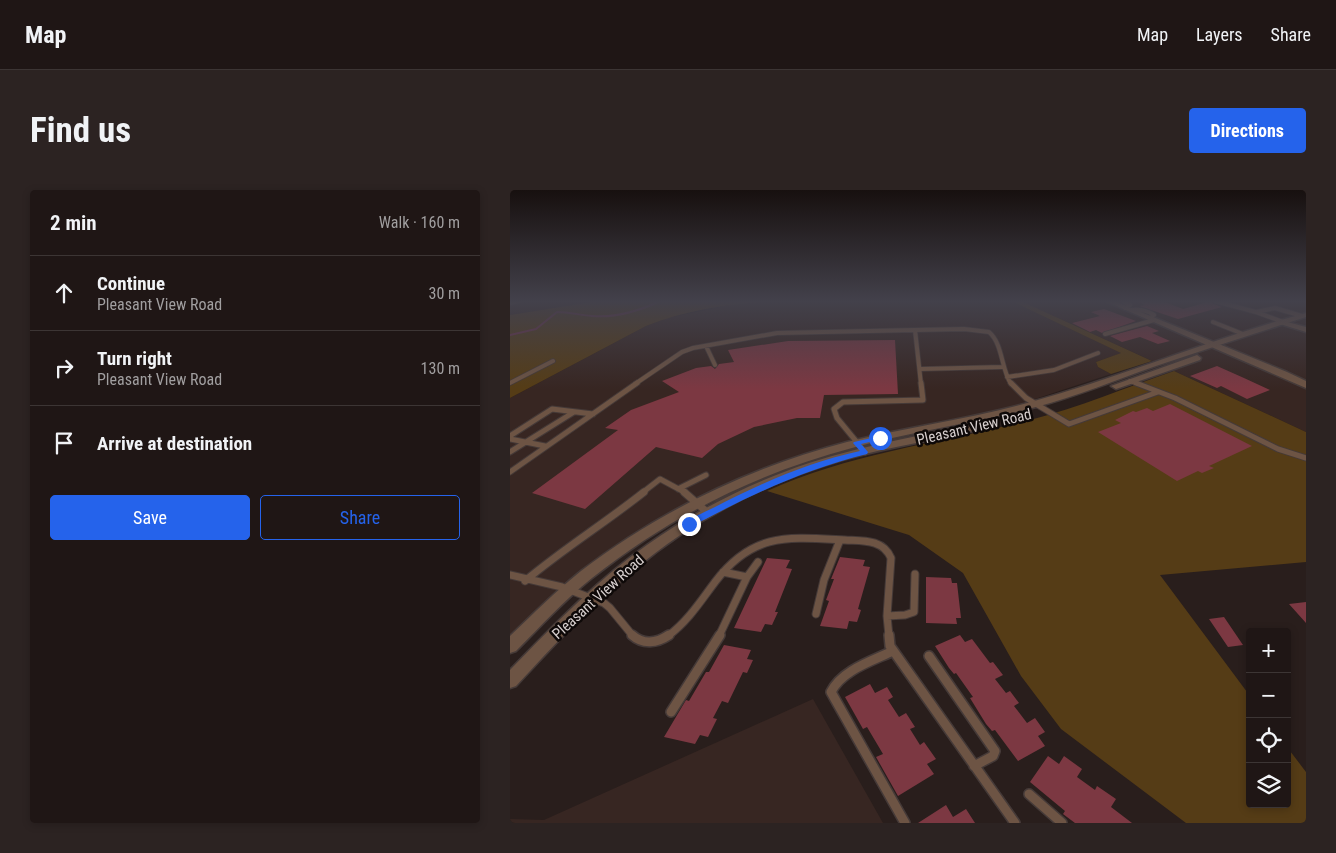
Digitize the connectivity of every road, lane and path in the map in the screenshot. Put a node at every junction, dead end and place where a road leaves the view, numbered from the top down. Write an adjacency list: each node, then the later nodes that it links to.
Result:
1 (915, 330): 17 (lane)
2 (890, 331): 11 (lane)
3 (974, 331): 16 (lane)
4 (1116, 331): 8 (lane)
5 (1180, 331): 10 (street)
6 (1234, 331): 9 (lane)
7 (1258, 331): 9 (street, Pleasant View Road); 12 (street, Pleasant View Road)
8 (1105, 334)
9 (1243, 334): 10 (street, Pleasant View Road)
10 (1213, 344): 12 (street); 23 (street, Pleasant View Road)
11 (706, 346): 15 (lane); 25 (lane)
12 (1224, 349): 19 (street, Pleasant View Road); 21 (street)
13 (1098, 353): 18 (lane)
14 (553, 361): 20 (lane)
15 (715, 365)
16 (1002, 367): 17 (lane); 18 (lane)
17 (920, 369): 28 (lane)
18 (1007, 377): 23 (lane)
19 (1130, 381): 22 (lane); 23 (street, Pleasant View Road)
20 (510, 384)
21 (1306, 385)
22 (1158, 392): 23 (lane); 32 (lane)
23 (1042, 406): 28 (street, Pleasant View Road); 31 (street, Pleasant View Road)
24 (574, 412): 25 (lane); 26 (lane); 27 (lane)
25 (593, 414): 29 (lane)
26 (510, 437): 27 (lane)
27 (526, 442): 29 (lane); 30 (lane)
28 (856, 443): 31 (lane); 36 (street, Pleasant View Road)
29 (545, 446): 33 (lane)
30 (510, 452)
31 (865, 452): 36 (street, Pleasant View Road)
32 (1306, 458)
33 (510, 472)
34 (706, 474): 35 (lane)
35 (678, 489): 36 (lane); 43 (lane)
36 (703, 509): 44 (street, Pleasant View Road); 45 (street, Pleasant View Road)
37 (840, 540): 39 (lane); 46 (lane); 47 (lane)
38 (758, 562): 42 (lane)
39 (723, 572): 42 (lane); 45 (lane)
40 (916, 574): 47 (lane)
41 (510, 575): 43 (lane)
42 (747, 577): 52 (lane)
43 (525, 581): 44 (lane)
44 (569, 590): 45 (lane); 48 (street, Pleasant View Road)
45 (592, 599): 51 (street, Pleasant View Road)
46 (816, 614)
47 (887, 616): 49 (lane)
48 (510, 646)
49 (893, 651): 53 (lane); 55 (lane)
50 (929, 656): 53 (lane)
51 (510, 681)
52 (671, 712)
53 (974, 766): 56 (lane)
54 (1030, 794): 57 (lane)
55 (905, 823)
56 (1016, 823)
57 (1062, 823)

